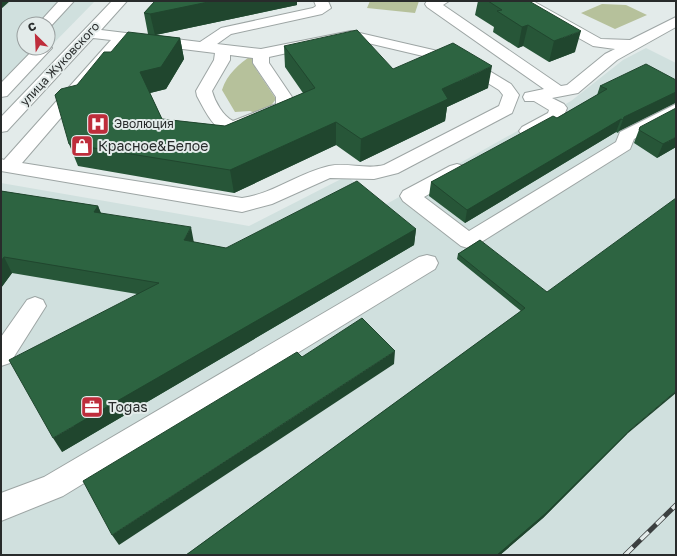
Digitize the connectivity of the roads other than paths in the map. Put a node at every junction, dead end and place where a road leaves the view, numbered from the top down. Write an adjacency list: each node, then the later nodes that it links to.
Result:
1 (67, 1): 6 (street)
2 (120, 1): 8 (street, улица Жуковского)
3 (321, 1): 11 (street)
4 (442, 1): 15 (street)
5 (523, 1): 10 (street)
6 (53, 16)
7 (676, 21): 10 (street)
8 (89, 33): 9 (street); 20 (street, улица Жуковского)
9 (122, 37): 11 (street); 23 (street)
10 (632, 45): 15 (street)
11 (204, 47): 12 (street)
12 (223, 49): 13 (street); 13 (street)
13 (261, 54): 18 (street)
14 (36, 56): 16 (street)
15 (557, 91): 17 (street)
16 (1, 92)
17 (536, 96): 18 (street); 21 (street)
18 (510, 102): 23 (street)
19 (676, 109): 22 (street)
20 (1, 127)
21 (514, 139)
22 (472, 162)
23 (5, 166)
24 (427, 263): 27 (street)
25 (35, 306): 26 (street)
26 (1, 356)
27 (1, 507)

